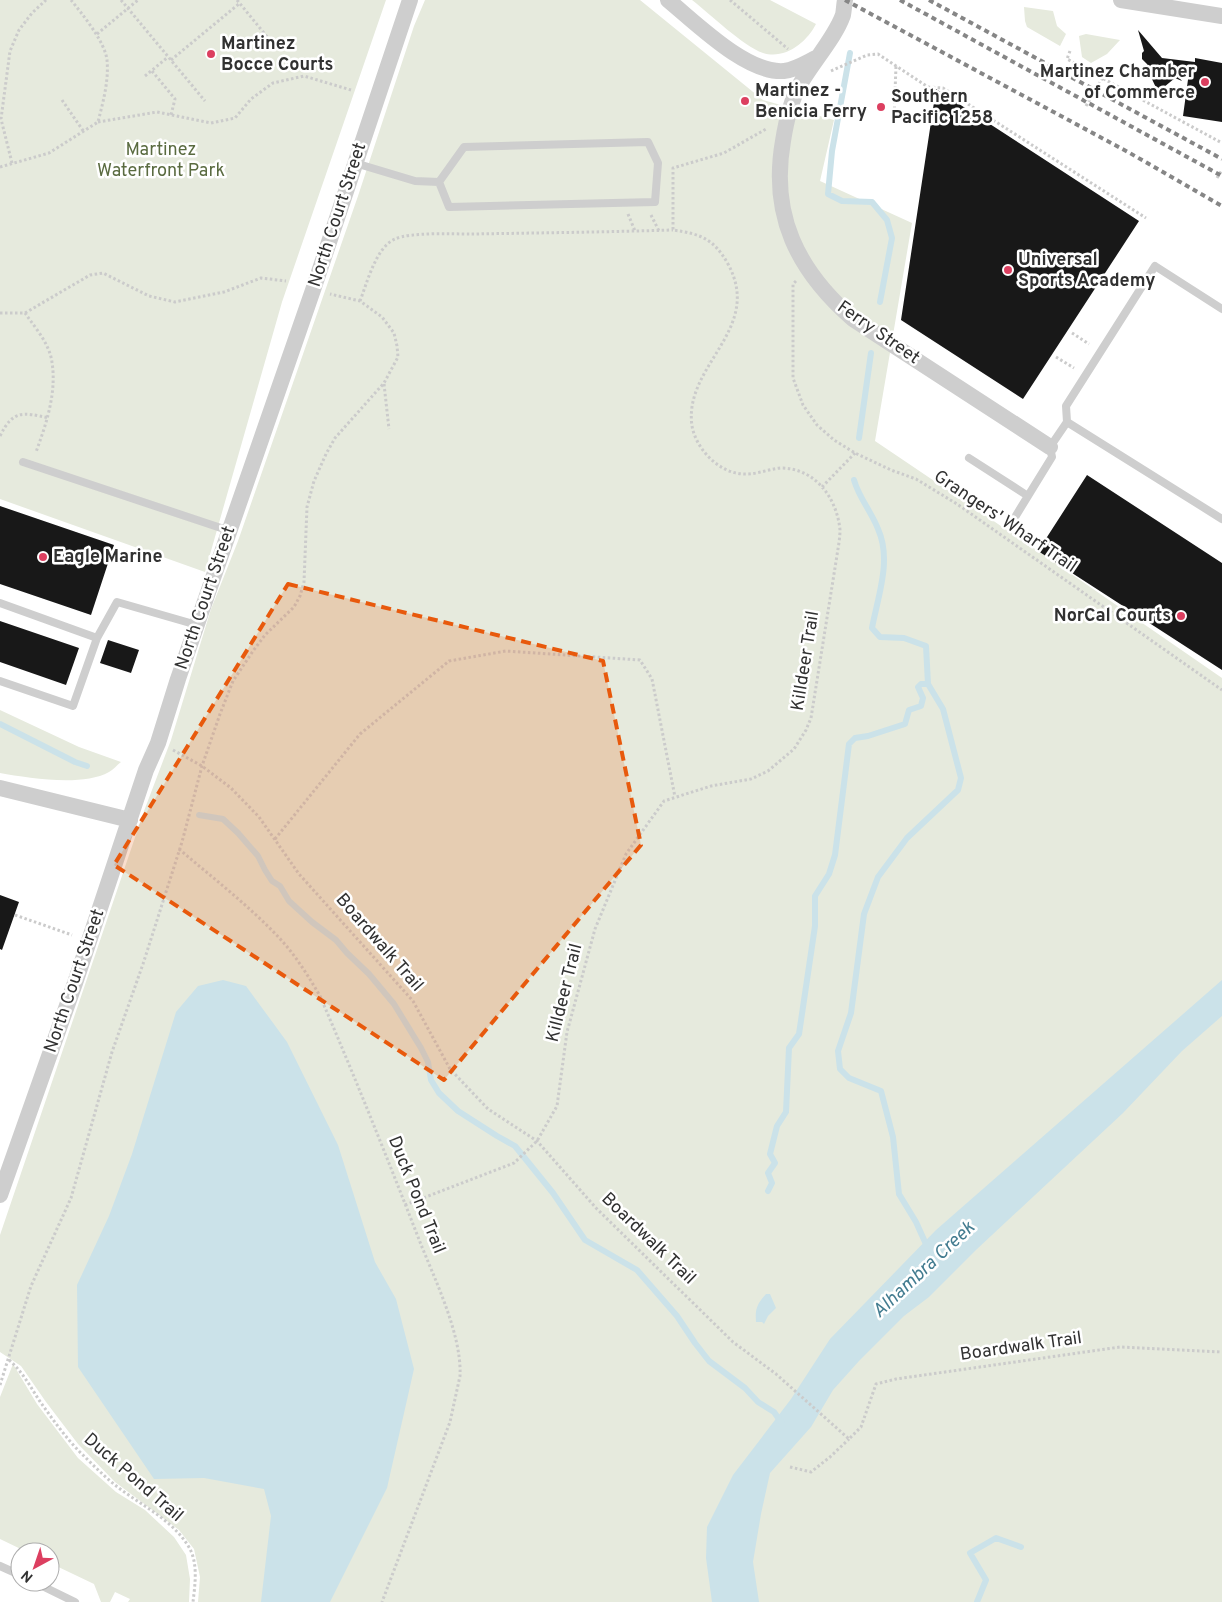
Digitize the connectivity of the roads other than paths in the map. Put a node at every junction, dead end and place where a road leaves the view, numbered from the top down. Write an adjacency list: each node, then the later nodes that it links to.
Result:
1 (410, 0): 7 (street, North Court Street)
2 (668, 0): 6 (street)
3 (845, 0): 6 (street, Ferry Street)
4 (1121, 0): 5 (street)
5 (1222, 16)
6 (816, 58): 11 (street, Ferry Street)
7 (355, 163): 8 (lane); 17 (street, North Court Street)
8 (438, 182): 8 (lane)
9 (1222, 308): 10 (lane)
10 (1067, 422): 11 (lane); 15 (lane)
11 (1050, 447): 14 (lane)
12 (969, 458): 14 (lane)
13 (23, 462): 17 (lane)
14 (1028, 496): 16 (lane)
15 (1222, 519)
16 (1012, 522)
17 (230, 531): 19 (street, North Court Street)
18 (0, 603): 20 (lane)
19 (197, 625): 20 (lane); 23 (street, North Court Street)
20 (97, 638): 21 (lane)
21 (0, 681)
22 (0, 788): 23 (street)
23 (130, 820): 24 (street, North Court Street)
24 (0, 1196)
25 (54, 1592): 26 (lane)
26 (75, 1602)

